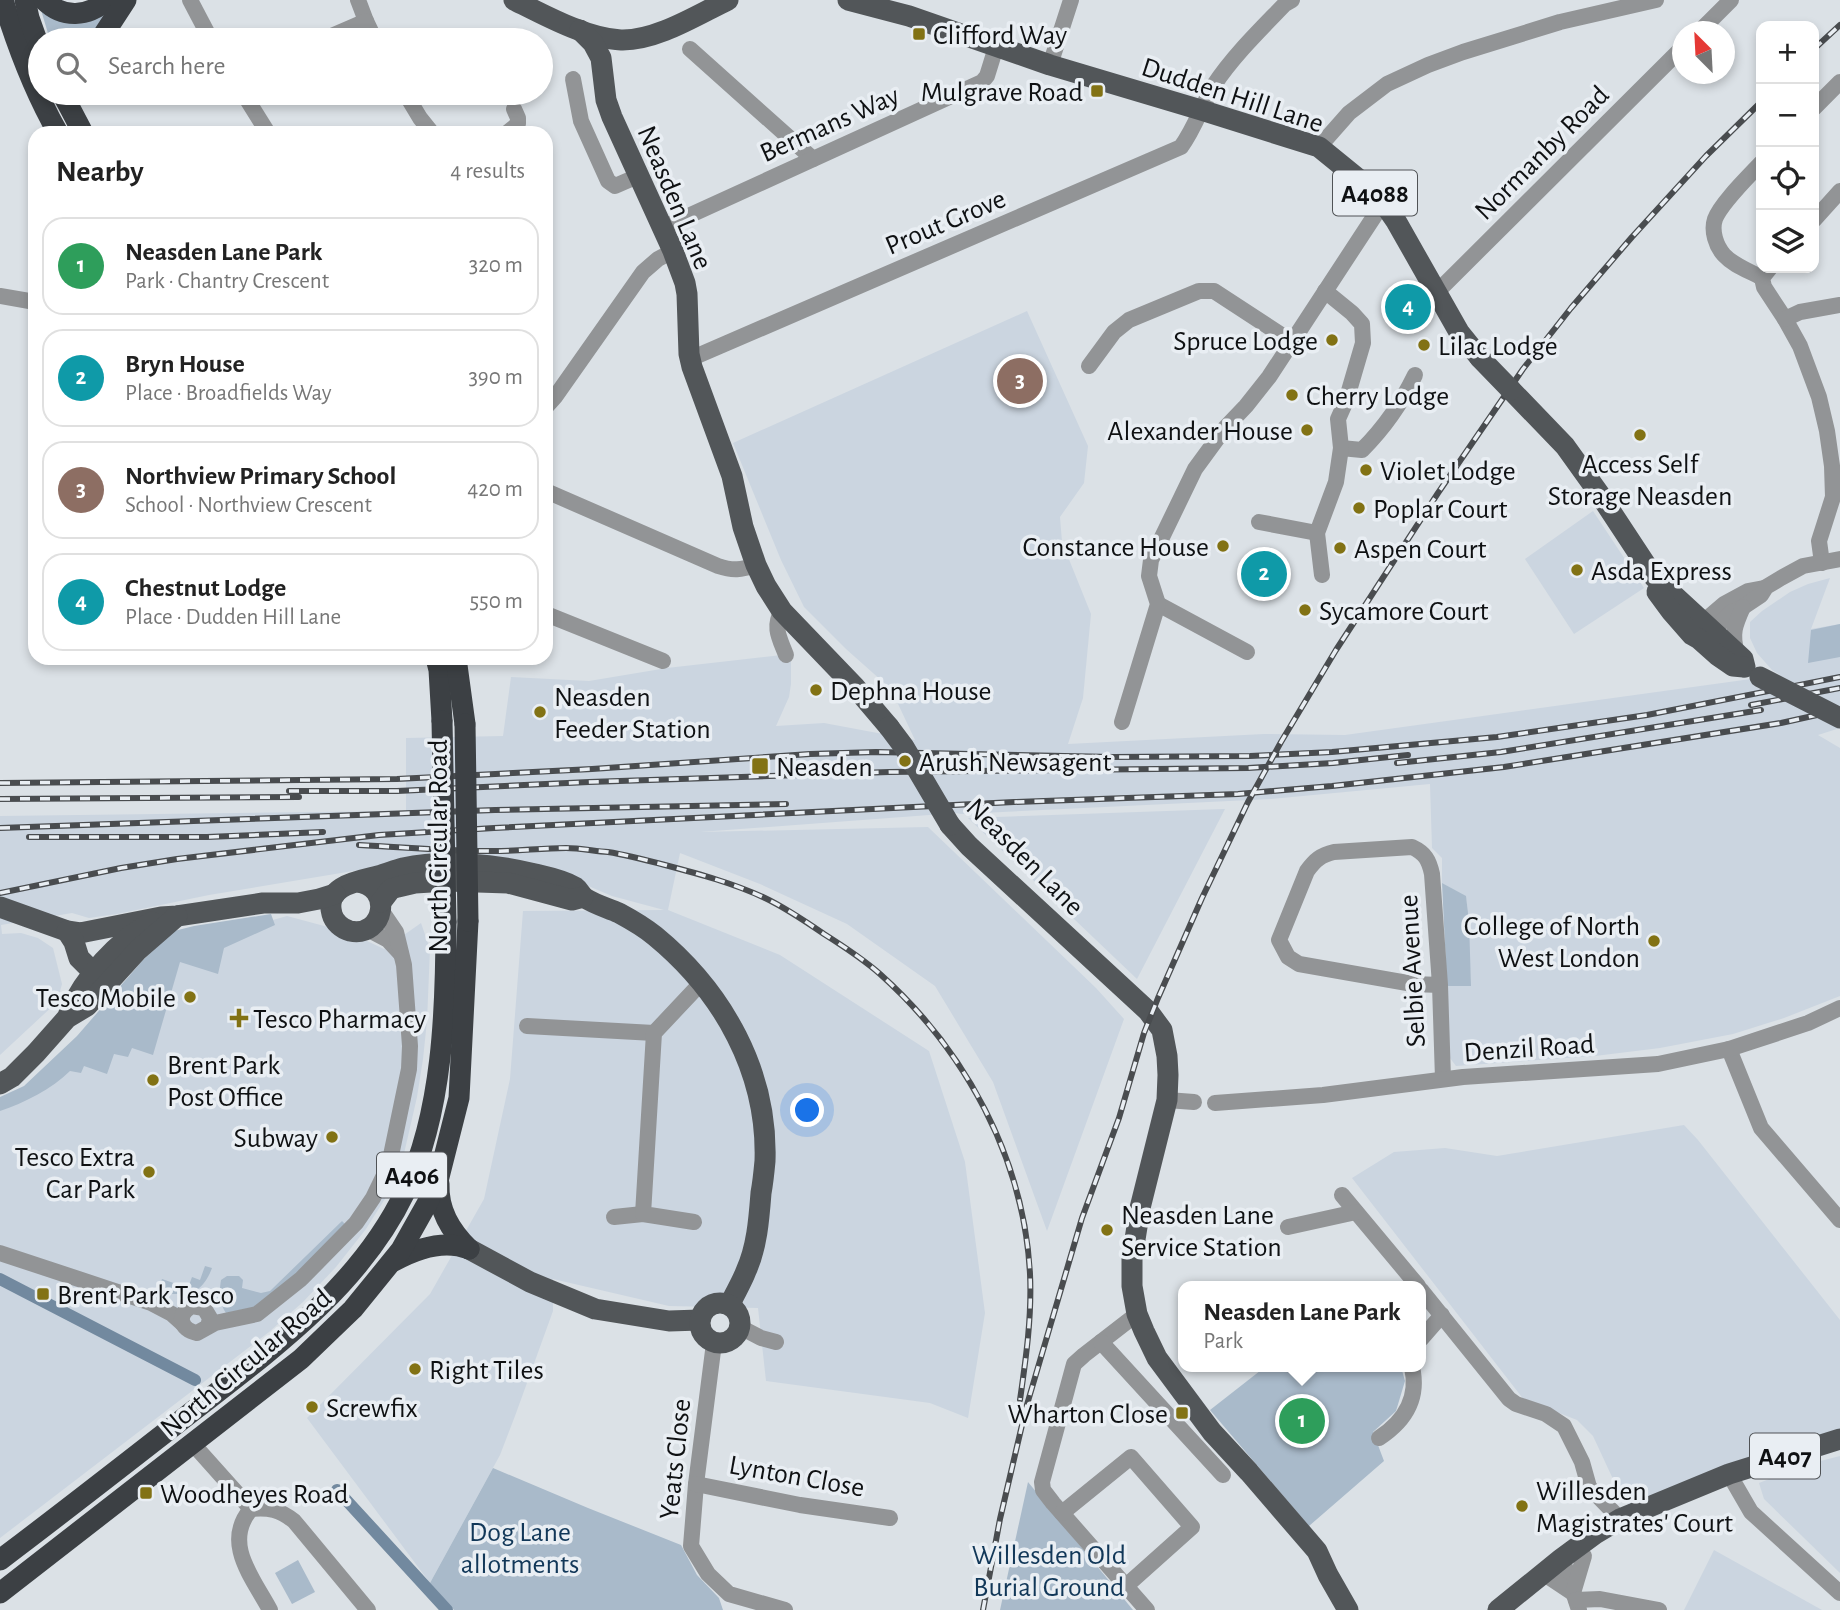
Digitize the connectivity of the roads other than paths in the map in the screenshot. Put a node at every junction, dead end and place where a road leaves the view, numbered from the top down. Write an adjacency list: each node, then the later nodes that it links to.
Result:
1 (25, 0): 19 (highway)
2 (44, 0): 3 (highway)
3 (107, 0)
4 (127, 0): 20 (highway)
5 (190, 0): 21 (street)
6 (358, 0): 17 (street)
7 (514, 0): 24 (main road)
8 (728, 0): 15 (main road)
9 (848, 0): 16 (main road, Dudden Hill Lane / A4088)
10 (1071, 0): 30 (street)
11 (1292, 0): 41 (street, Prout Grove)
12 (1656, 0): 48 (street)
13 (1731, 0): 18 (street)
14 (2, 1): 26 (highway)
15 (699, 8): 25 (main road)
16 (912, 8): 27 (main road, Dudden Hill Lane / A4088)
17 (366, 21): 22 (street); 23 (street)
18 (1710, 21)
19 (29, 28)
20 (108, 28)
21 (205, 28)
22 (350, 28)
23 (370, 28)
24 (580, 30): 25 (main road); 31 (main road, Neasden Lane)
25 (652, 35): 31 (main road)
26 (28, 46)
27 (996, 47): 30 (main road, Dudden Hill Lane / A4088); 49 (street, Bermans Way)
28 (690, 48): 49 (street)
29 (1672, 58): 60 (street, Normanby Road)
30 (1050, 65): 41 (main road, Dudden Hill Lane / A4088)
31 (604, 76): 51 (main road, Neasden Lane)
32 (573, 79): 51 (street)
33 (1840, 82): 34 (street)
34 (1819, 102)
35 (44, 105): 42 (highway)
36 (68, 105): 43 (highway)
37 (82, 105): 44 (highway)
38 (250, 105): 45 (street)
39 (412, 105): 46 (street)
40 (514, 109): 47 (street)
41 (1201, 110): 48 (main road, Dudden Hill Lane / A4088); 66 (street, Prout Grove)
42 (55, 126)
43 (79, 126)
44 (89, 126)
45 (264, 126)
46 (426, 126)
47 (516, 126)
48 (1319, 148): 53 (main road, Dudden Hill Lane / A4088)
49 (813, 159): 55 (street, Bermans Way)
50 (1756, 169): 57 (street)
51 (638, 176): 55 (main road, Neasden Lane)
52 (1840, 191): 54 (street)
53 (1383, 203): 59 (street); 60 (main road, Dudden Hill Lane / A4088)
54 (1819, 214)
55 (662, 228): 56 (main road, Neasden Lane)
56 (673, 251): 66 (main road, Neasden Lane); 69 (street)
57 (1756, 270)
58 (1766, 273): 64 (street)
59 (1325, 291): 65 (street); 71 (street)
60 (1437, 292): 79 (main road, Dudden Hill Lane / A4088, bridge)
61 (0, 296): 62 (street)
62 (28, 301)
63 (1840, 305): 64 (street)
64 (1785, 318): 70 (street)
65 (1292, 342): 67 (street); 82 (street)
66 (690, 359): 77 (main road, Neasden Lane)
67 (1089, 366)
68 (1415, 375): 71 (street)
69 (553, 399)
70 (1833, 430): 76 (street)
71 (1341, 448): 74 (street)
72 (553, 494): 77 (street)
73 (1259, 522): 74 (street)
74 (1317, 533): 78 (street)
75 (1840, 559): 76 (street)
76 (1822, 563): 80 (street)
77 (756, 565): 85 (main road, Neasden Lane)
78 (1322, 575)
79 (1654, 577): 81 (main road, Dudden Hill Lane / A4088); 87 (main road, Dudden Hill Lane / A4088)
80 (1766, 587): 83 (street); 84 (street)
81 (1683, 603): 83 (street); 87 (main road, Dudden Hill Lane / A4088)
82 (1158, 604): 88 (street); 95 (street)
83 (1724, 604): 87 (street)
84 (1743, 607): 87 (street); 93 (street)
85 (782, 611): 89 (street); 118 (main road, Neasden Lane, bridge)
86 (553, 617): 90 (street)
87 (1705, 631): 93 (main road, Dudden Hill Lane / A4088)
88 (1247, 652)
89 (786, 655)
90 (663, 661)
91 (438, 665): 159 (highway, North Circular Road / A406, bridge)
92 (457, 665): 121 (highway, North Circular Road / A406, bridge)
93 (1747, 666): 94 (main road, Dudden Hill Lane / A4088, bridge)
94 (1840, 718)
95 (1122, 723)
96 (356, 882): 97 (main road); 98 (main road); 100 (main road)
97 (335, 894): 99 (main road); 103 (main road)
98 (583, 897): 100 (main road); 109 (main road)
99 (298, 903): 102 (main road); 103 (main road)
100 (381, 906): 104 (main road); 106 (street)
101 (0, 907): 105 (main road)
102 (169, 917): 105 (main road); 107 (main road)
103 (334, 919): 104 (main road)
104 (367, 929): 106 (street)
105 (67, 931): 107 (main road); 108 (main road)
106 (402, 956): 141 (street)
107 (114, 963): 108 (main road); 112 (main road)
108 (94, 972): 112 (main road)
109 (702, 982): 114 (street); 135 (main road)
110 (1440, 985): 110 (street, Selbie Avenue); 116 (street, Selbie Avenue)
111 (1840, 1008): 115 (street, Denzil Road)
112 (67, 1018): 117 (main road)
113 (527, 1026): 114 (street)
114 (654, 1033): 124 (street)
115 (1729, 1049): 116 (street, Denzil Road); 126 (street)
116 (1443, 1079): 120 (street, Denzil Road)
117 (0, 1084)
118 (1167, 1100): 119 (street); 137 (main road, Neasden Lane)
119 (1194, 1102)
120 (1215, 1103)
121 (439, 1177): 129 (highway); 131 (highway, North Circular Road / A406)
122 (1342, 1195): 123 (street)
123 (1356, 1212): 128 (street); 132 (street)
124 (643, 1214): 125 (street); 127 (street)
125 (614, 1217)
126 (1840, 1220)
127 (694, 1222)
128 (1288, 1227)
129 (469, 1249): 131 (highway); 139 (main road)
130 (0, 1253): 134 (street)
131 (391, 1263): 150 (highway, North Circular Road / A406)
132 (1414, 1281)
133 (1426, 1295): 138 (street)
134 (151, 1303): 136 (street); 140 (street)
135 (730, 1304): 139 (main road); 142 (main road)
136 (191, 1306): 140 (street); 141 (street)
137 (1137, 1314): 145 (street); 161 (main road, Neasden Lane)
138 (1442, 1315): 143 (street); 157 (street)
139 (700, 1320): 146 (main road)
140 (182, 1323): 141 (street)
141 (208, 1326)
142 (740, 1327): 144 (street); 146 (main road)
143 (1426, 1333)
144 (776, 1342)
145 (1101, 1342): 152 (street); 155 (street)
146 (714, 1343): 153 (street, Yeats Close)
147 (1413, 1372): 148 (street)
148 (1379, 1438)
149 (1840, 1439): 151 (main road, A407)
150 (193, 1444): 154 (street); 163 (highway, North Circular Road / A406)
151 (1730, 1474): 157 (main road, A407); 164 (street)
152 (1223, 1475)
153 (696, 1484): 156 (street, Lynton Close); 168 (street, Yeats Close)
154 (251, 1509): 166 (street); 167 (street)
155 (1062, 1513): 162 (street); 162 (street)
156 (890, 1518)
157 (1620, 1519): 158 (main road, A407); 160 (main road, A407)
158 (1584, 1556): 160 (main road, A407); 165 (street)
159 (0, 1560)
160 (1558, 1568): 165 (street); 172 (main road, A407); 173 (main road, A407)
161 (1328, 1575): 170 (main road, Neasden Lane); 171 (main road, Neasden Lane)
162 (1126, 1586): 169 (street)
163 (0, 1593)
164 (1840, 1593)
165 (1576, 1601): 174 (street)
166 (270, 1610)
167 (368, 1610)
168 (785, 1610)
169 (1147, 1610)
170 (1335, 1610)
171 (1348, 1610)
172 (1498, 1610)
173 (1509, 1610)
174 (1659, 1610)

